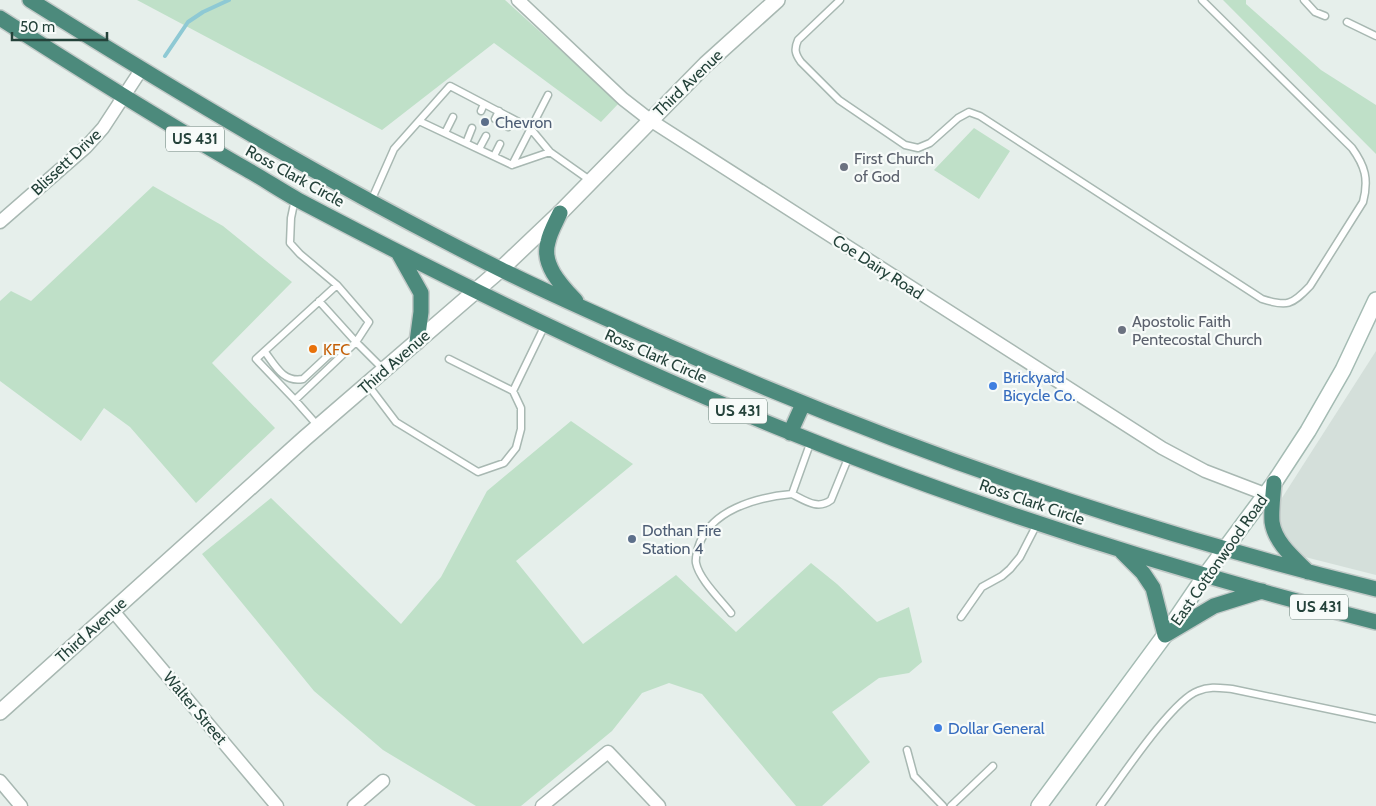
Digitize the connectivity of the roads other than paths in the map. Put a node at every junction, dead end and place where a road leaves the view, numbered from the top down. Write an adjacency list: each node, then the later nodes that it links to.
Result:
1 (30, 0): 11 (highway, Ross Clark Circle / US 431)
2 (518, 0): 20 (street, Coe Dairy Road)
3 (777, 0): 20 (street, Third Avenue)
4 (840, 0): 5 (lane)
5 (1202, 0)
6 (1304, 0): 7 (lane)
7 (1324, 16)
8 (0, 18): 13 (highway, Ross Clark Circle / US 431)
9 (1347, 22): 10 (lane)
10 (1376, 36)
11 (141, 70): 13 (street, Blissett Drive); 35 (highway, Ross Clark Circle / US 431)
12 (548, 95): 24 (lane)
13 (124, 97): 34 (highway, Ross Clark Circle / US 431); 37 (street, Blissett Drive)
14 (484, 104): 15 (lane); 16 (lane); 21 (lane)
15 (481, 111)
16 (499, 111): 18 (lane); 19 (lane)
17 (453, 117): 25 (lane)
18 (495, 119)
19 (513, 119): 22 (lane); 24 (lane)
20 (650, 120): 33 (street, Third Avenue); 60 (street, Coe Dairy Road)
21 (420, 121): 25 (lane); 35 (lane)
22 (508, 127)
23 (472, 128): 27 (lane)
24 (530, 128): 30 (lane); 32 (lane)
25 (445, 133): 27 (lane)
26 (486, 136): 29 (lane)
27 (466, 143): 29 (lane)
28 (500, 144): 31 (lane)
29 (479, 149): 31 (lane)
30 (550, 152): 32 (lane); 33 (lane)
31 (494, 156): 32 (lane)
32 (512, 165)
33 (591, 181): 36 (street, Third Avenue)
34 (295, 198): 38 (highway, Ross Clark Circle / US 431); 40 (lane)
35 (371, 201): 39 (highway, Ross Clark Circle / US 431)
36 (560, 213): 39 (street, Third Avenue); 44 (highway)
37 (0, 222)
38 (398, 252): 41 (highway, Ross Clark Circle / US 431); 47 (highway)
39 (501, 269): 41 (street, Third Avenue); 44 (highway, Ross Clark Circle / US 431)
40 (337, 285): 43 (lane); 46 (lane)
41 (475, 292): 45 (highway, Ross Clark Circle / US 431); 47 (street, Third Avenue)
42 (1376, 300): 60 (street, East Cottonwood Road)
43 (319, 302): 46 (lane); 49 (lane)
44 (580, 306): 55 (highway, Ross Clark Circle / US 431)
45 (545, 325): 53 (lane); 57 (highway, Ross Clark Circle / US 431)
46 (356, 342): 48 (lane); 51 (lane)
47 (417, 342): 51 (street, Third Avenue)
48 (348, 350): 49 (lane); 54 (lane)
49 (265, 352): 54 (lane)
50 (449, 359): 53 (lane)
51 (384, 371): 52 (street, Third Avenue)
52 (368, 385): 53 (lane); 56 (street, Third Avenue)
53 (513, 391)
54 (295, 400): 56 (lane)
55 (803, 404): 57 (highway); 64 (highway, Ross Clark Circle / US 431)
56 (318, 427): 69 (street, Third Avenue)
57 (790, 432): 58 (highway, Ross Clark Circle / US 431)
58 (811, 441): 59 (highway, Ross Clark Circle / US 431); 61 (lane)
59 (850, 456): 61 (lane); 62 (highway, Ross Clark Circle / US 431)
60 (1270, 488): 64 (street, East Cottonwood Road); 65 (highway)
61 (792, 494): 70 (lane)
62 (1037, 524): 63 (highway, Ross Clark Circle / US 431); 71 (lane)
63 (1120, 550): 66 (highway, Ross Clark Circle / US 431); 73 (highway)
64 (1224, 550): 65 (highway, Ross Clark Circle / US 431); 66 (street, East Cottonwood Road)
65 (1309, 573): 67 (highway, Ross Clark Circle / US 431)
66 (1205, 576): 68 (highway, Ross Clark Circle / US 431); 73 (street, East Cottonwood Road)
67 (1376, 589)
68 (1262, 591): 72 (highway, Ross Clark Circle / US 431); 73 (highway)
69 (112, 611): 74 (street, Third Avenue); 81 (street, Walter Street)
70 (732, 613)
71 (961, 617)
72 (1376, 622)
73 (1165, 635): 87 (street, East Cottonwood Road)
74 (0, 712)
75 (1376, 719): 88 (lane)
76 (907, 750): 85 (lane)
77 (993, 766): 86 (lane)
78 (0, 781): 80 (street)
79 (383, 781): 82 (street)
80 (21, 806)
81 (277, 806)
82 (354, 806)
83 (542, 806): 84 (street)
84 (659, 806)
85 (943, 806)
86 (951, 806)
87 (1039, 806)
88 (1100, 806)

